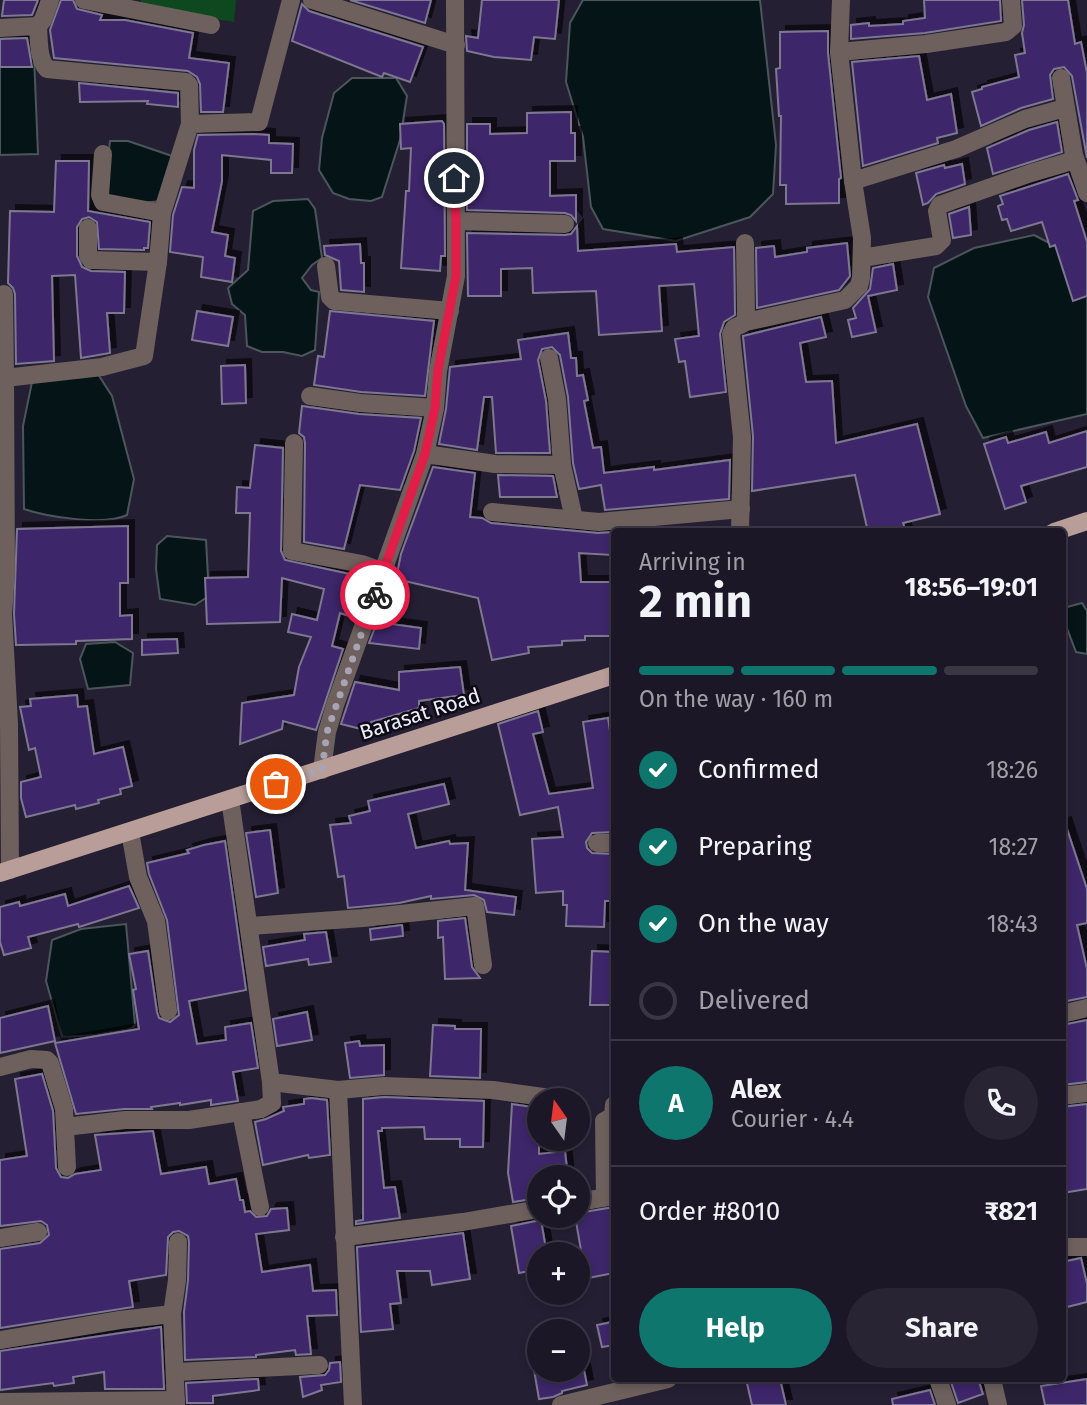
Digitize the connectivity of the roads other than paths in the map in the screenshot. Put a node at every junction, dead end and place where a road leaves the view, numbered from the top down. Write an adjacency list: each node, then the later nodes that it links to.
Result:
1 (50, 0): 9 (street)
2 (84, 0): 8 (street)
3 (291, 0): 15 (street)
4 (312, 0): 11 (street)
5 (455, 0): 11 (street)
6 (841, 0): 12 (street)
7 (1011, 0): 12 (street)
8 (211, 25)
9 (38, 26): 10 (street); 15 (street)
10 (0, 28)
11 (456, 46): 21 (street)
12 (839, 52): 18 (street)
13 (1062, 78): 14 (street)
14 (1065, 108): 17 (street); 18 (street)
15 (190, 124): 20 (street)
16 (103, 154): 20 (street)
17 (1075, 160): 19 (street); 25 (street)
18 (853, 181): 25 (street)
19 (1087, 193)
20 (162, 213): 26 (street)
21 (456, 221): 22 (street); 29 (street)
22 (565, 223)
23 (88, 228): 26 (street)
24 (745, 243): 30 (street)
25 (862, 258): 30 (street)
26 (158, 262): 32 (street)
27 (326, 266): 29 (street)
28 (4, 294): 32 (street)
29 (450, 311): 34 (street)
30 (747, 322): 38 (street)
31 (548, 358): 37 (street)
32 (2, 378): 46 (street)
33 (310, 396): 34 (street)
34 (435, 408): 36 (street)
35 (294, 443): 44 (street)
36 (425, 454): 37 (street); 44 (street)
37 (562, 465): 40 (street)
38 (741, 509): 40 (street); 42 (street)
39 (492, 512): 40 (street)
40 (574, 519)
41 (1087, 521): 43 (main road)
42 (740, 528)
43 (1066, 528)
44 (384, 572): 47 (street)
45 (611, 676): 47 (main road, Barasat Road)
46 (3, 682): 50 (street)
47 (322, 770): 48 (main road, Barasat Road)
48 (230, 799): 49 (main road, Barasat Road); 51 (street)
49 (130, 832): 50 (main road, Barasat Road); 54 (street)
50 (5, 872)
51 (250, 926): 52 (street); 57 (street)
52 (483, 965)
53 (1087, 1008): 55 (street)
54 (168, 1011)
55 (1066, 1013)
56 (0, 1067): 64 (street)
57 (271, 1082): 58 (street); 62 (street)
58 (338, 1090): 60 (street); 71 (street)
59 (1087, 1093): 61 (street)
60 (527, 1095)
61 (1066, 1096)
62 (241, 1112): 64 (street); 68 (street)
63 (611, 1117): 66 (street)
64 (65, 1127): 65 (street)
65 (67, 1167)
66 (610, 1197): 67 (street)
67 (590, 1200)
68 (260, 1207)
69 (527, 1211): 71 (street)
70 (38, 1232): 72 (street)
71 (344, 1237): 86 (street)
72 (0, 1238)
73 (178, 1242): 76 (street)
74 (1087, 1247): 75 (street)
75 (1066, 1248)
76 (172, 1314): 77 (street); 79 (street)
77 (0, 1340)
78 (319, 1365): 79 (street)
79 (176, 1372): 85 (street)
80 (656, 1382): 87 (street)
81 (939, 1382): 88 (street)
82 (993, 1382): 89 (street)
83 (0, 1402): 84 (street)
84 (43, 1402): 85 (street)
85 (176, 1403)
86 (353, 1405)
87 (561, 1405)
88 (947, 1405)
89 (998, 1405)

